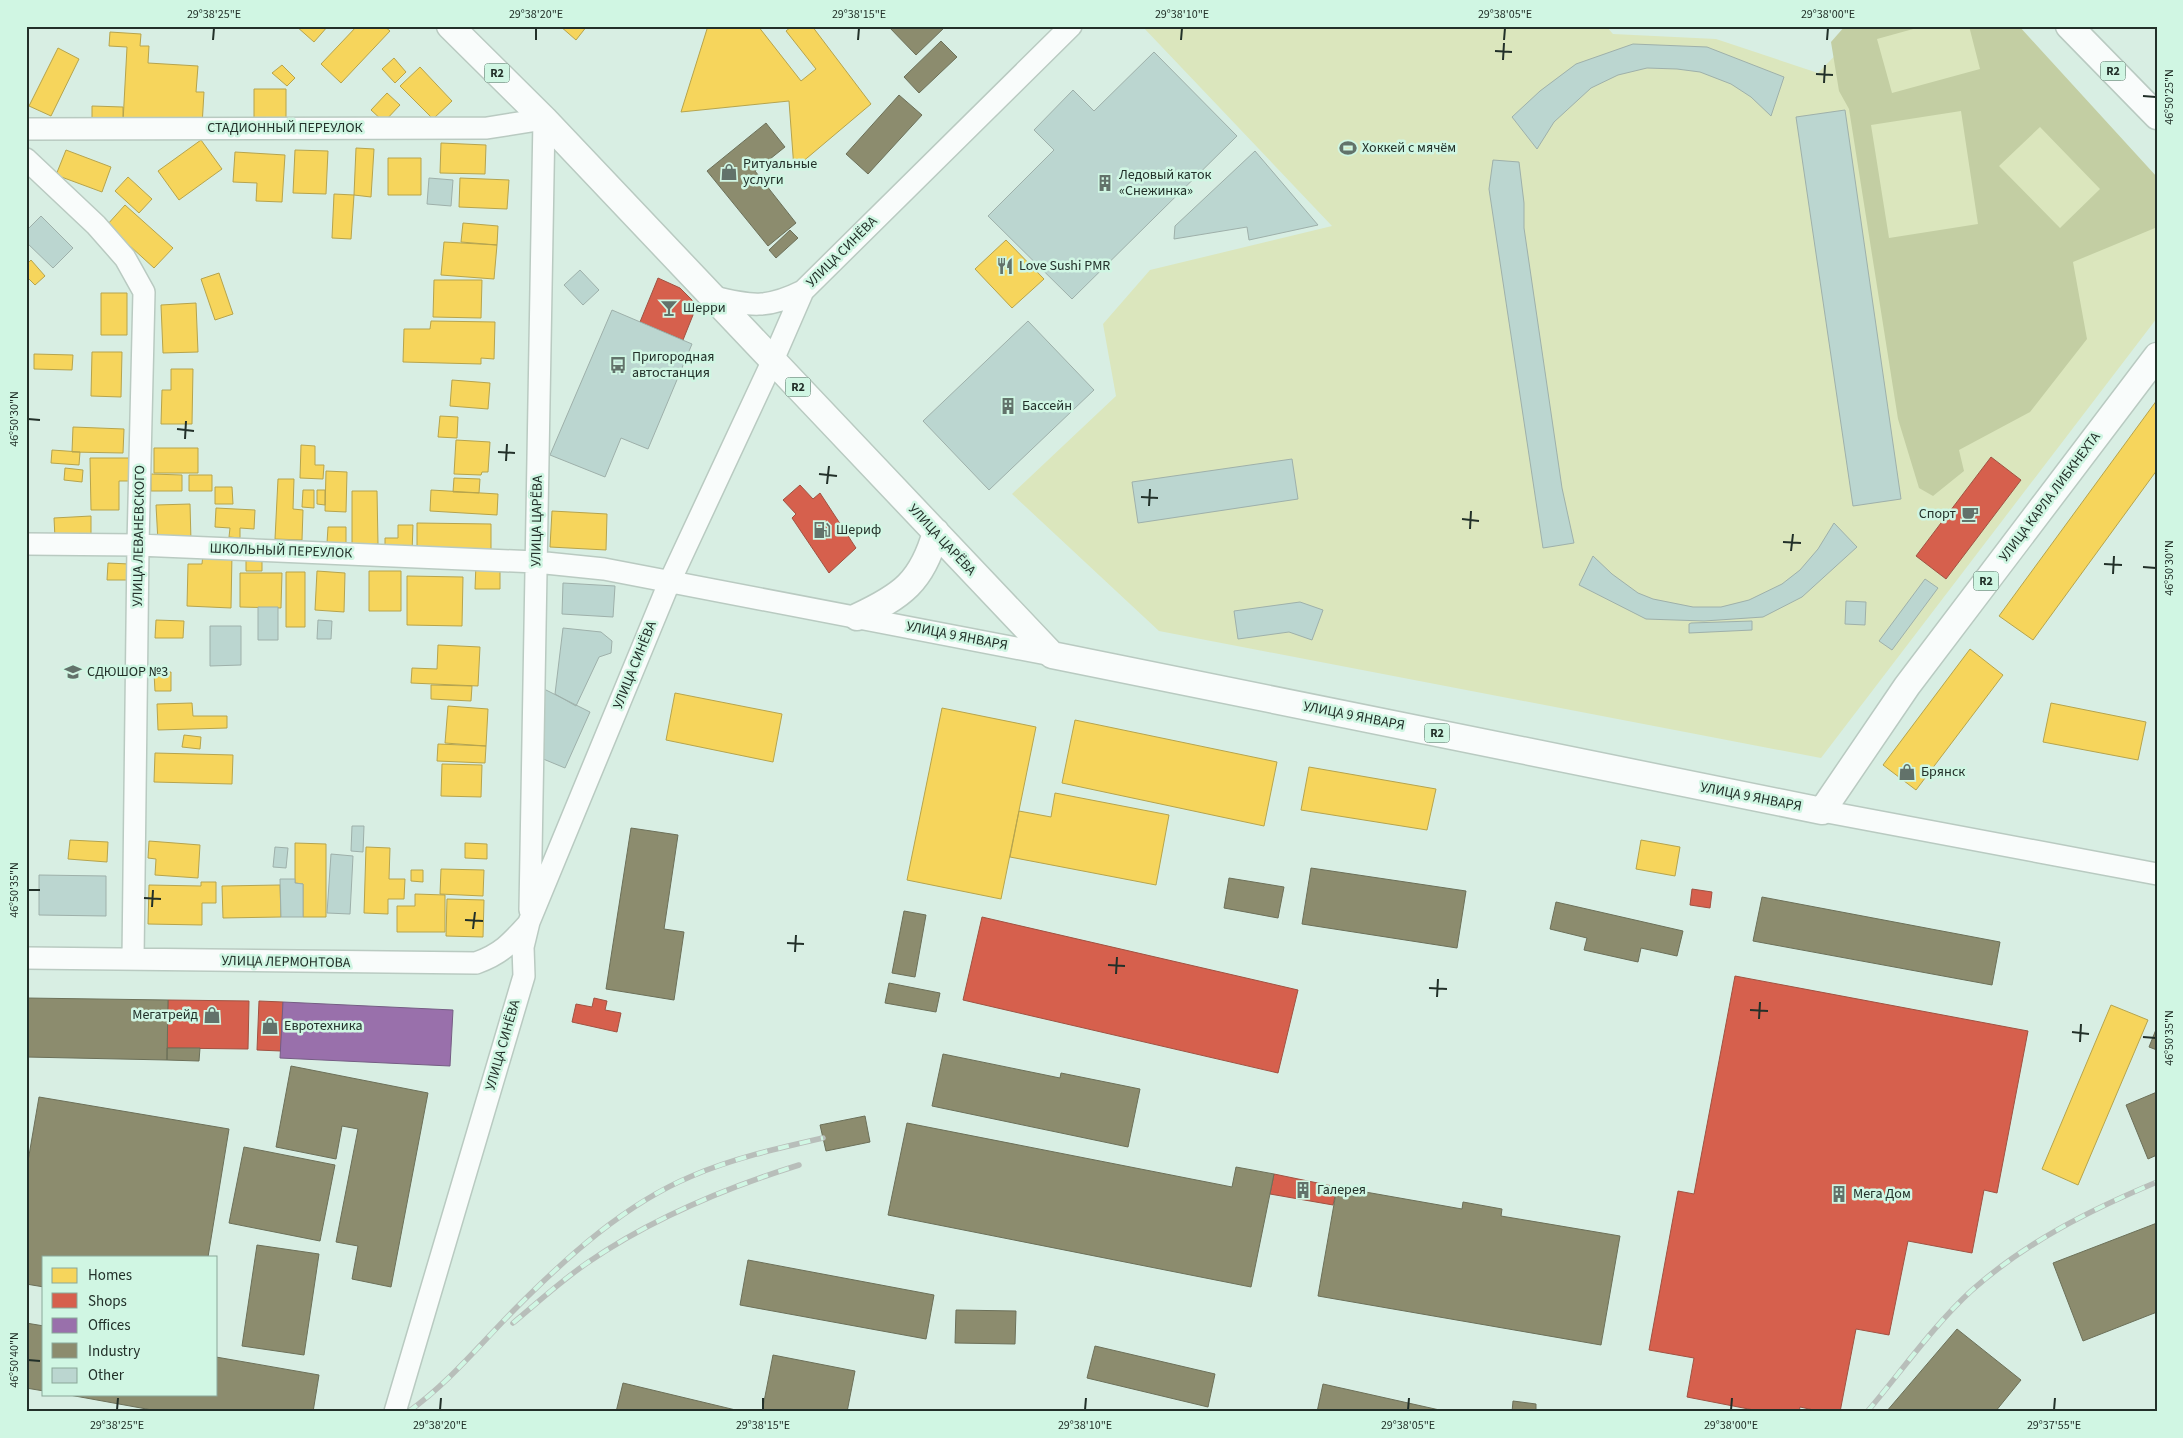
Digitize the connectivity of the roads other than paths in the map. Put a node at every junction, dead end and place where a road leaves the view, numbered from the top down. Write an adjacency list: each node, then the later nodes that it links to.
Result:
1 (450, 26): 5 (main road, УЛИЦА ЦАРЁВА / R2)
2 (1071, 26): 8 (street, УЛИЦА СИНЁВА)
3 (2069, 26): 4 (main road, R2)
4 (2157, 116)
5 (544, 120): 6 (street, СТАДИОННЫЙ ПЕРЕУЛОК); 9 (main road, УЛИЦА ЦАРЁВА / R2); 15 (street, УЛИЦА ЦАРЁВА)
6 (26, 129)
7 (26, 159): 14 (street, УЛИЦА ЛЕВАНЕВСКОГО)
8 (802, 291): 9 (street); 11 (street, УЛИЦА СИНЁВА)
9 (713, 297): 11 (main road, УЛИЦА ЦАРЁВА / R2)
10 (2157, 356): 19 (main road, УЛИЦА КАРЛА ЛИБКНЕХТА / R2)
11 (772, 360): 12 (main road, УЛИЦА ЦАРЁВА / R2); 16 (street, УЛИЦА СИНЁВА)
12 (936, 532): 17 (main road); 18 (main road, УЛИЦА ЦАРЁВА / R2)
13 (26, 544): 14 (street, ШКОЛЬНЫЙ ПЕРЕУЛОК)
14 (138, 545): 15 (street, ШКОЛЬНЫЙ ПЕРЕУЛОК); 23 (street, УЛИЦА ЛЕВАНЕВСКОГО)
15 (536, 562): 16 (street, ШКОЛЬНЫЙ ПЕРЕУЛОК); 21 (street, УЛИЦА ЦАРЁВА)
16 (669, 582): 17 (street, УЛИЦА 9 ЯНВАРЯ); 21 (street, УЛИЦА СИНЁВА)
17 (857, 617): 18 (street, УЛИЦА 9 ЯНВАРЯ)
18 (1052, 655): 19 (main road, УЛИЦА 9 ЯНВАРЯ / R2)
19 (1822, 811): 20 (street, УЛИЦА 9 ЯНВАРЯ)
20 (2157, 874)
21 (529, 922): 23 (street, УЛИЦА ЛЕРМОНТОВА); 24 (street, УЛИЦА СИНЁВА)
22 (26, 958): 23 (street, УЛИЦА ЛЕРМОНТОВА)
23 (133, 959)
24 (396, 1412)

